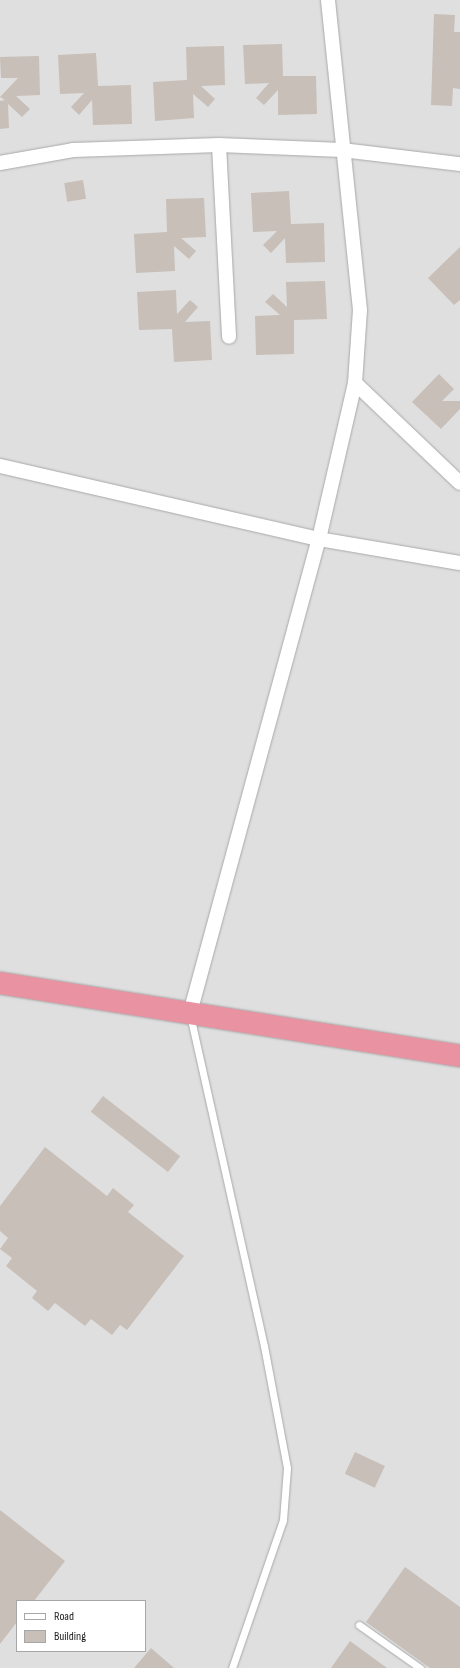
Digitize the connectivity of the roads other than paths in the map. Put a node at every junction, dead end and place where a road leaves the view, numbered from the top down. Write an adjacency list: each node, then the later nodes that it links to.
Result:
1 (328, 0): 3 (street)
2 (219, 145): 3 (street); 4 (street); 6 (street)
3 (342, 150): 5 (street); 7 (street)
4 (0, 163)
5 (460, 164)
6 (229, 337)
7 (355, 383): 9 (street); 10 (street)
8 (0, 466): 10 (street)
9 (460, 483)
10 (319, 539): 11 (street); 13 (street)
11 (460, 563)
12 (0, 982): 13 (highway)
13 (190, 1013): 14 (highway); 17 (lane)
14 (460, 1056)
15 (359, 1625): 16 (lane)
16 (416, 1667)
17 (232, 1668)

